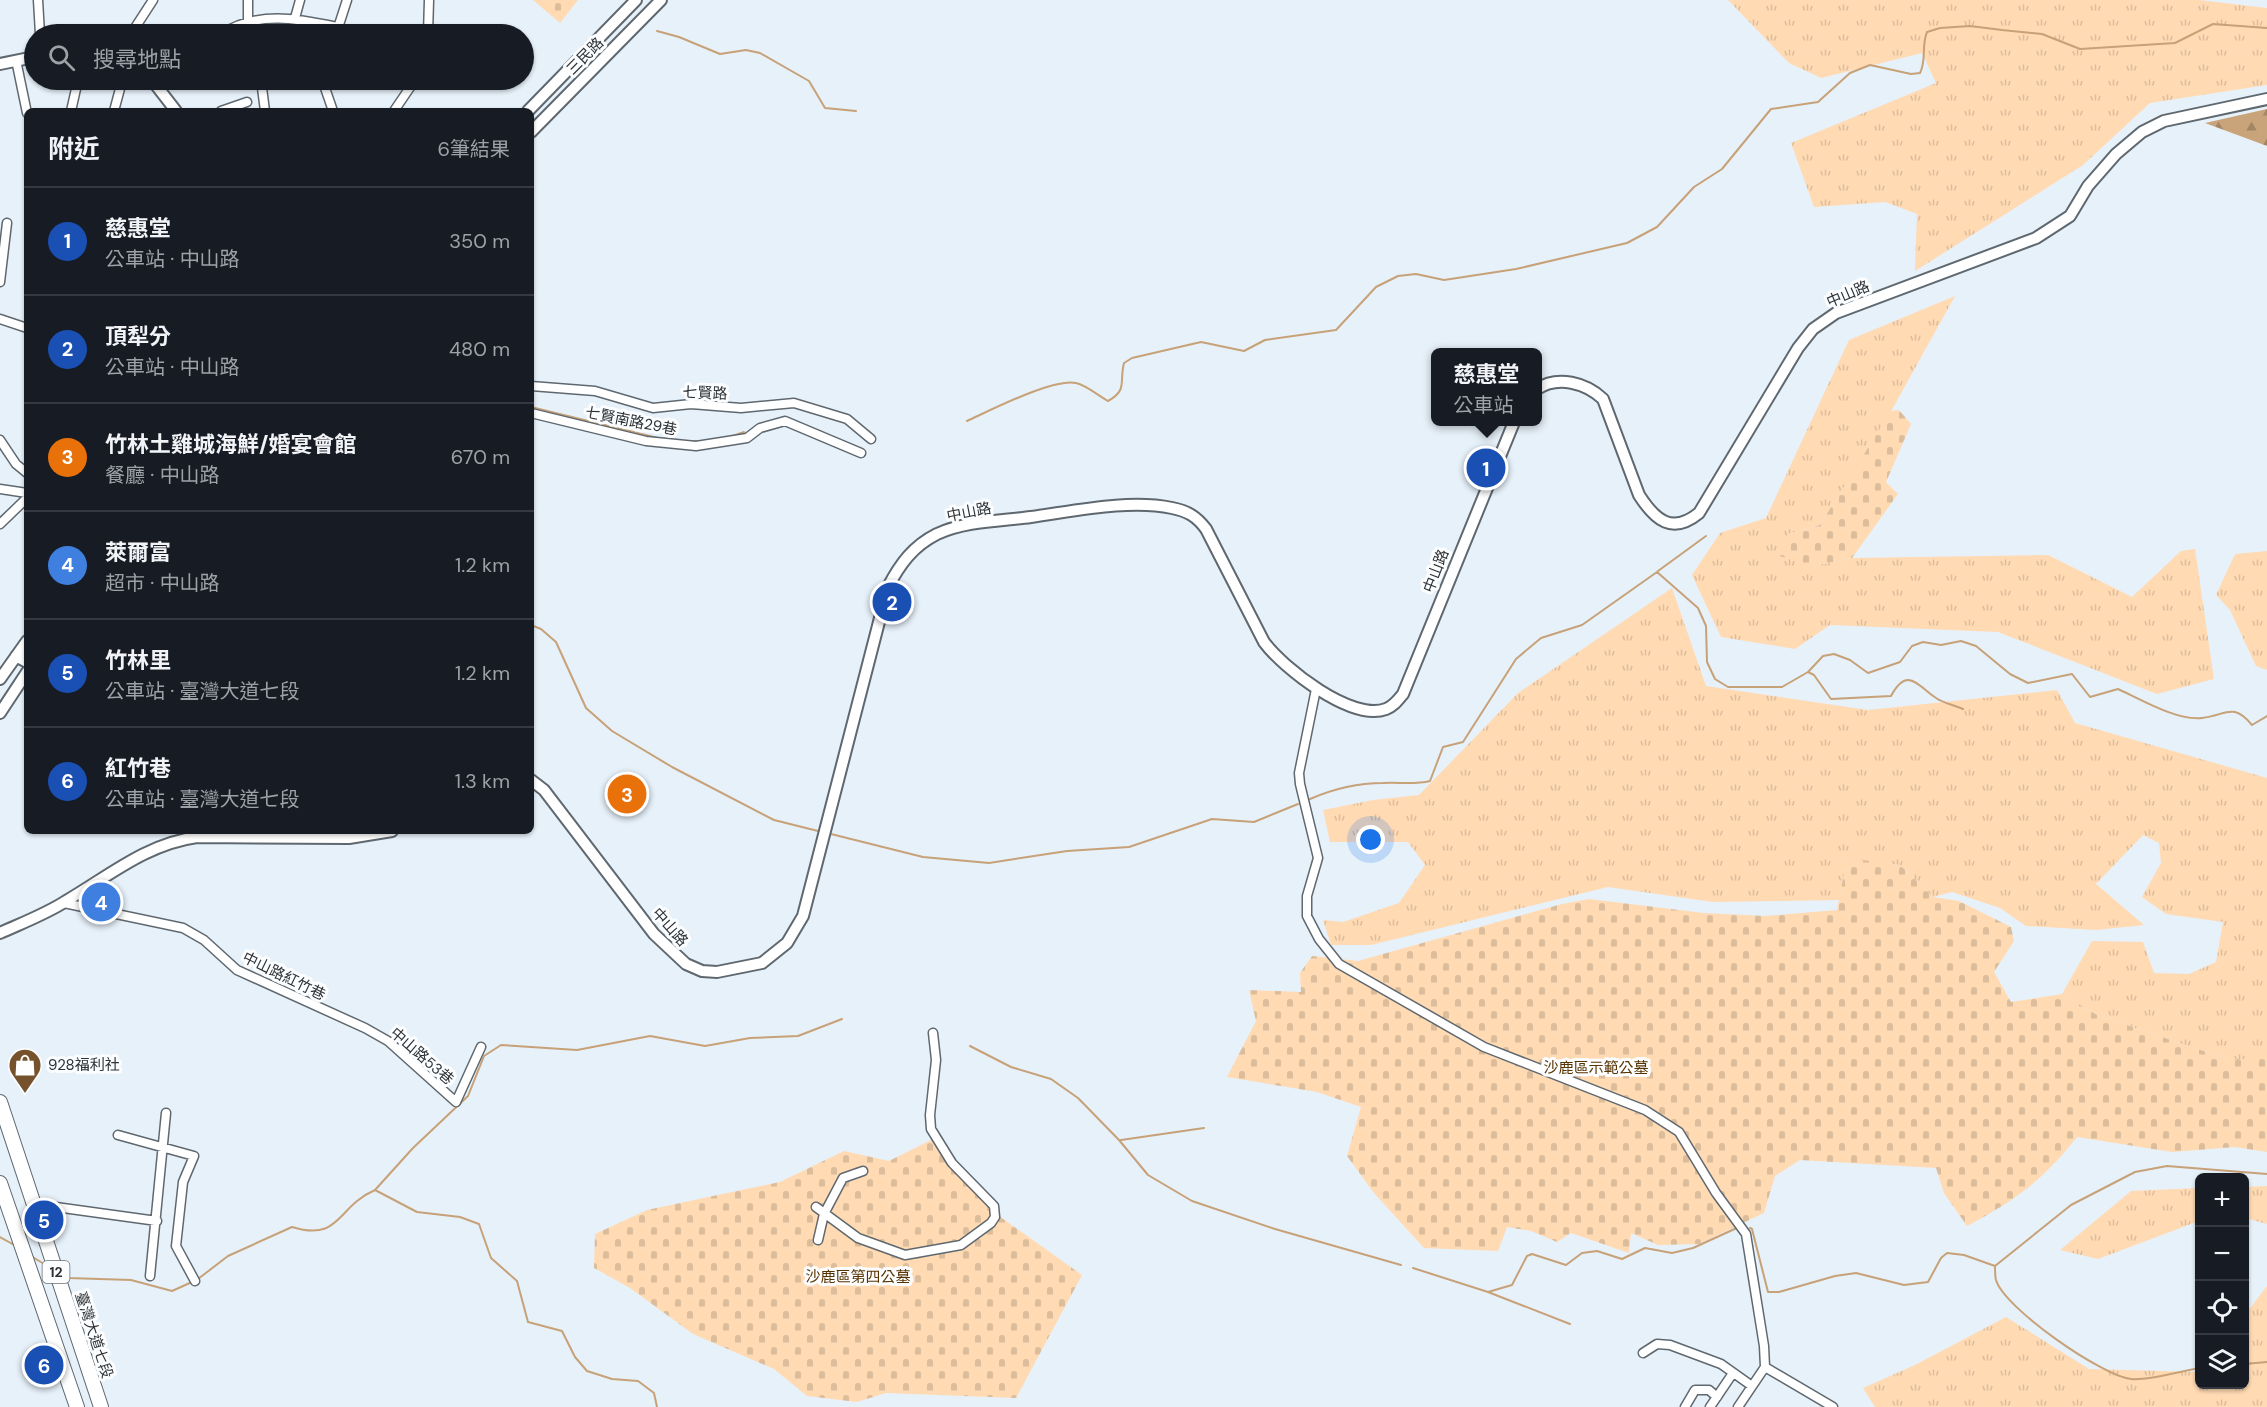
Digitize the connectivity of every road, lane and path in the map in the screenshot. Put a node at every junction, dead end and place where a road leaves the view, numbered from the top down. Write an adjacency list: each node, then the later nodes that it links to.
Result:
1 (39, 0): 10 (street)
2 (153, 0): 11 (street)
3 (248, 0): 12 (street)
4 (300, 0): 9 (street)
5 (346, 0): 14 (street)
6 (429, 0): 15 (street)
7 (636, 0): 35 (street, 三民路)
8 (661, 0): 37 (street, 三民路)
9 (295, 18): 12 (street); 13 (street)
10 (40, 24)
11 (137, 24)
12 (246, 24)
13 (314, 24)
14 (339, 24)
15 (428, 24)
16 (24, 59): 17 (street)
17 (16, 60): 18 (street); 27 (street)
18 (0, 64)
19 (76, 90): 28 (street)
20 (120, 90): 29 (street)
21 (164, 90): 30 (street)
22 (262, 90): 32 (street)
23 (326, 90): 33 (street)
24 (408, 90): 34 (street)
25 (2267, 99): 44 (street, 中山路)
26 (247, 102): 31 (street)
27 (26, 108)
28 (72, 108)
29 (115, 108)
30 (174, 108)
31 (230, 108)
32 (265, 108)
33 (332, 108)
34 (396, 108)
35 (531, 108)
36 (534, 117): 37 (street)
37 (541, 123): 38 (street, 三民路)
38 (534, 129)
39 (7, 223): 40 (street)
40 (0, 282)
41 (0, 319): 42 (street)
42 (24, 327)
43 (534, 386): 47 (street, 七賢路)
44 (1542, 387)
45 (534, 414): 49 (street, 七賢南路29巷)
46 (1512, 426): 60 (street, 中山路)
47 (871, 439)
48 (0, 440): 50 (street)
49 (861, 453)
50 (24, 470)
51 (0, 489): 52 (street)
52 (24, 494)
53 (24, 498): 54 (street)
54 (0, 524)
55 (24, 645): 56 (street)
56 (16, 656): 57 (street); 59 (street)
57 (24, 660)
58 (24, 677): 61 (street)
59 (0, 679)
60 (1316, 689): 62 (street, 中山路); 85 (street)
61 (0, 713)
62 (534, 782)
63 (374, 834): 64 (street)
64 (64, 903): 65 (street); 66 (street, 中山路紅竹巷)
65 (0, 933)
66 (348, 1021): 68 (street, 中山路53巷)
67 (933, 1033): 79 (street)
68 (481, 1047)
69 (0, 1102): 71 (main road, 臺灣大道七段 / 12)
70 (166, 1113): 73 (street)
71 (5, 1134): 77 (main road, 臺灣大道七段 / 12); 91 (main road, 臺灣大道七段 / 12)
72 (118, 1135): 73 (street)
73 (163, 1149): 80 (street); 83 (street)
74 (863, 1171): 79 (street)
75 (0, 1183): 90 (main road, 12)
76 (0, 1204): 89 (main road, 12)
77 (34, 1204): 80 (street); 92 (main road, 臺灣大道七段 / 12)
78 (816, 1207): 79 (street)
79 (824, 1214): 81 (street)
80 (157, 1221): 82 (street)
81 (818, 1240)
82 (150, 1276)
83 (195, 1281)
84 (1643, 1353): 86 (street)
85 (1765, 1367): 87 (street); 96 (street)
86 (1733, 1373): 87 (street); 88 (street)
87 (1752, 1386): 95 (street)
88 (1718, 1396): 93 (street); 94 (street)
89 (67, 1407)
90 (77, 1407)
91 (92, 1407)
92 (101, 1407)
93 (1684, 1407)
94 (1710, 1407)
95 (1738, 1407)
96 (1833, 1407)

